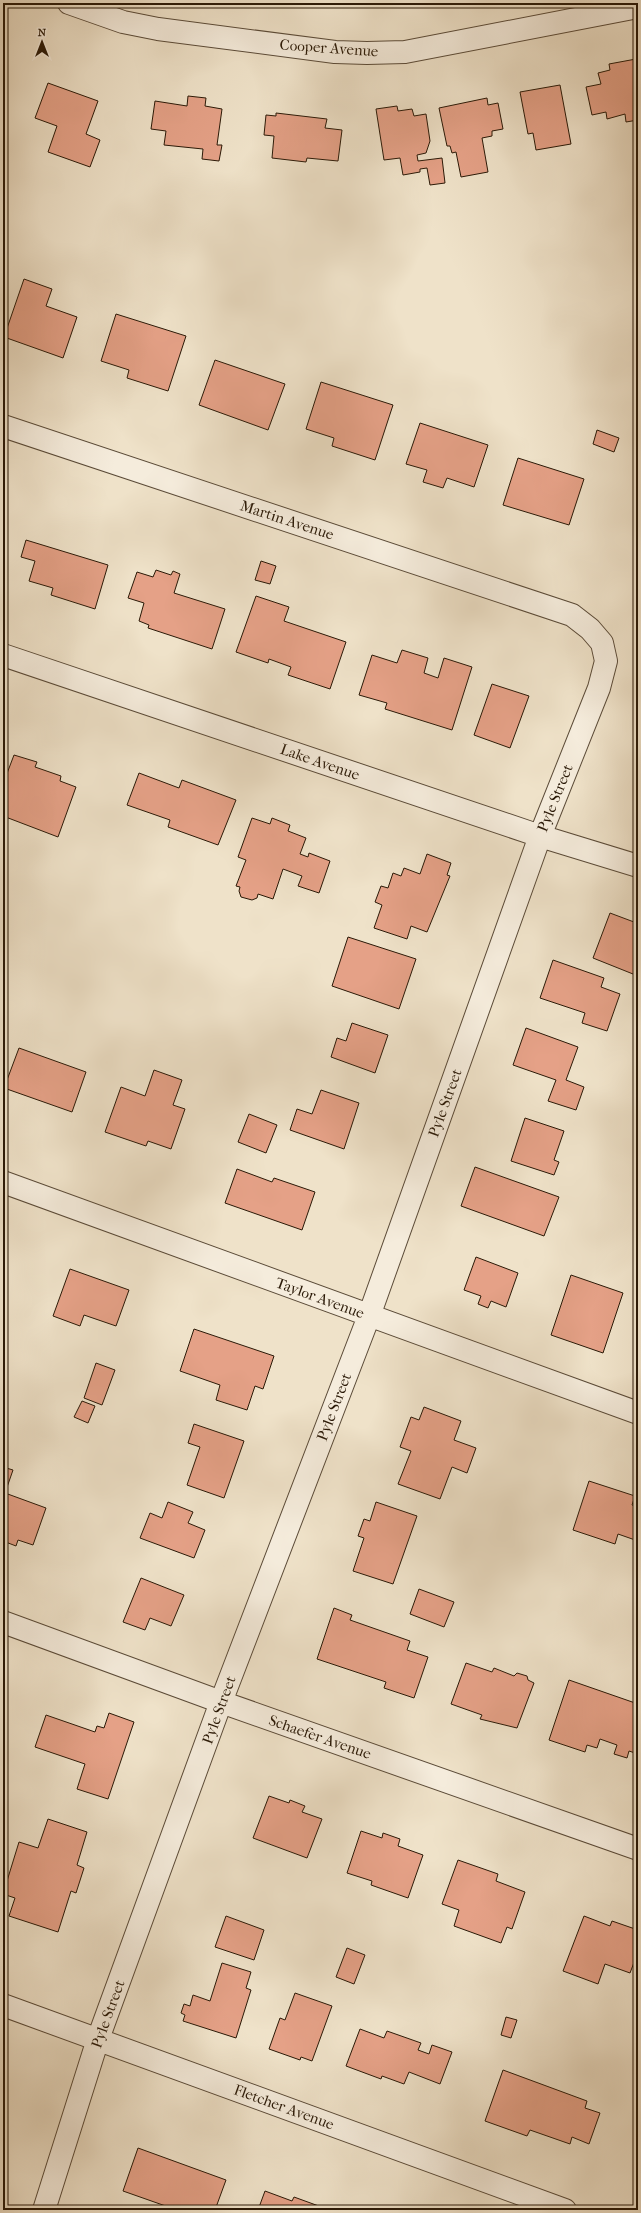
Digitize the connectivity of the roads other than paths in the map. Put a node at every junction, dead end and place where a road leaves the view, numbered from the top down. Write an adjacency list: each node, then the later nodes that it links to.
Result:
1 (69, 3): 2 (street, Cooper Avenue)
2 (638, 7)
3 (3, 426): 4 (street, Martin Avenue)
4 (572, 615): 6 (street, Pyle Street)
5 (3, 655): 6 (street, Lake Avenue)
6 (540, 836): 7 (street, Lake Avenue); 9 (street, Pyle Street)
7 (638, 866)
8 (3, 1182): 9 (street, Taylor Avenue)
9 (369, 1316): 10 (street, Taylor Avenue); 12 (street, Pyle Street)
10 (638, 1413)
11 (3, 1622): 12 (street, Schaefer Avenue)
12 (221, 1702): 13 (street, Schaefer Avenue); 15 (street, Pyle Street)
13 (638, 1849)
14 (3, 2005): 15 (street, Fletcher Avenue)
15 (98, 2039): 16 (street, Pyle Street); 17 (street, Fletcher Avenue)
16 (44, 2210)
17 (566, 2210)

